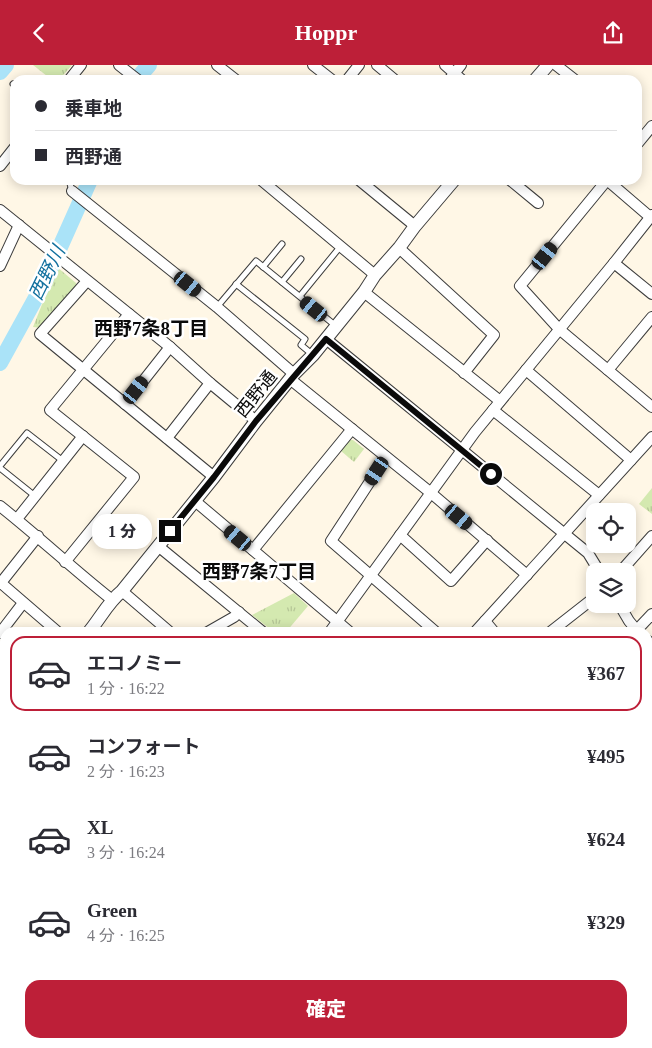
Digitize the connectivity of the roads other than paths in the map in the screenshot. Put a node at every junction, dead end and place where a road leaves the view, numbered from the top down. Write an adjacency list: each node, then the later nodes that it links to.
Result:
1 (81, 65): 10 (street)
2 (119, 65): 11 (street)
3 (217, 65): 12 (street)
4 (313, 65): 13 (street)
5 (359, 65): 14 (street)
6 (377, 65): 15 (street)
7 (445, 65): 16 (street)
8 (548, 65): 17 (street)
9 (556, 65): 18 (street)
10 (73, 75)
11 (132, 75)
12 (230, 75)
13 (326, 75)
14 (351, 75)
15 (390, 75)
16 (453, 75)
17 (539, 75)
18 (569, 75)
19 (652, 126): 20 (street)
20 (642, 138)
21 (10, 153): 22 (street)
22 (0, 165)
23 (70, 185): 30 (lane)
24 (267, 185): 37 (street)
25 (365, 185): 35 (street)
26 (450, 185): 35 (street, 西野通)
27 (516, 185): 31 (street)
28 (603, 185): 54 (street)
29 (613, 185): 33 (street)
30 (72, 191): 50 (street)
31 (538, 203)
32 (0, 210): 34 (street)
33 (651, 216): 40 (street)
34 (19, 225): 41 (street); 44 (street)
35 (415, 226): 38 (street, 西野通)
36 (282, 244): 42 (lane)
37 (340, 247): 43 (street); 49 (lane)
38 (400, 248): 43 (street, 西野通); 61 (street)
39 (302, 259): 45 (lane)
40 (614, 263): 48 (street); 54 (street)
41 (0, 266)
42 (263, 267): 45 (lane); 46 (lane)
43 (375, 275): 47 (street, 西野通)
44 (87, 281): 51 (street); 58 (street)
45 (282, 283): 49 (lane)
46 (236, 284): 50 (lane); 57 (lane)
47 (364, 292): 53 (street, 西野通); 61 (street)
48 (652, 294)
49 (300, 296): 53 (lane)
50 (217, 307): 62 (street)
51 (129, 314): 56 (street); 58 (street)
52 (652, 317): 60 (street)
53 (336, 326): 55 (street, 西野通)
54 (559, 329): 59 (street); 60 (street)
55 (326, 339): 57 (street, 西野通); 72 (street)
56 (170, 347): 63 (street); 64 (street)
57 (313, 355): 62 (street, 西野通)
58 (83, 370): 64 (street); 69 (street)
59 (526, 370): 65 (street); 74 (street)
60 (608, 370): 66 (street)
61 (464, 373): 65 (street)
62 (292, 377): 67 (street, 西野通); 68 (street)
63 (210, 383): 67 (street); 71 (street)
64 (125, 404): 71 (street)
65 (496, 405): 72 (street); 79 (street)
66 (652, 407)
67 (256, 421): 77 (street, 西野通)
68 (352, 429): 73 (street); 90 (street)
69 (83, 436): 75 (street); 91 (street)
70 (652, 437): 74 (street)
71 (167, 439): 77 (street)
72 (462, 450): 78 (street); 84 (street)
73 (386, 457): 78 (street); 95 (street)
74 (631, 460): 79 (street)
75 (63, 462): 76 (lane); 80 (street)
76 (0, 467): 80 (lane)
77 (214, 477): 81 (street, 西野通)
78 (431, 493): 85 (street); 88 (street)
79 (599, 495): 84 (street)
80 (35, 496): 83 (street)
81 (195, 501): 89 (street, 西野通); 90 (street)
82 (0, 506): 83 (street)
83 (17, 519): 86 (street)
84 (564, 534): 92 (street); 94 (street)
85 (400, 535): 88 (street); 95 (street)
86 (38, 536): 91 (street); 96 (street)
87 (652, 536): 93 (street)
88 (487, 540): 94 (street)
89 (158, 546): 97 (street, 西野通); 101 (street)
90 (253, 550): 104 (street)
91 (65, 562): 98 (street)
92 (594, 563)
93 (628, 563)
94 (527, 575): 105 (street)
95 (371, 576): 104 (street); 114 (street)
96 (0, 583): 99 (street)
97 (122, 591): 98 (street, 西野通); 109 (street)
98 (111, 599): 108 (street, 西野通)
99 (23, 603): 106 (street); 107 (street)
100 (586, 604): 117 (street)
101 (239, 612): 110 (street); 111 (street)
102 (624, 613): 118 (street)
103 (652, 614): 119 (street)
104 (338, 621): 112 (street); 113 (street)
105 (485, 621): 115 (street); 116 (street)
106 (5, 627)
107 (52, 627)
108 (94, 627)
109 (164, 627)
110 (216, 627)
111 (255, 627)
112 (334, 627)
113 (344, 627)
114 (431, 627)
115 (480, 627)
116 (490, 627)
117 (557, 627)
118 (633, 627)
119 (641, 627)

